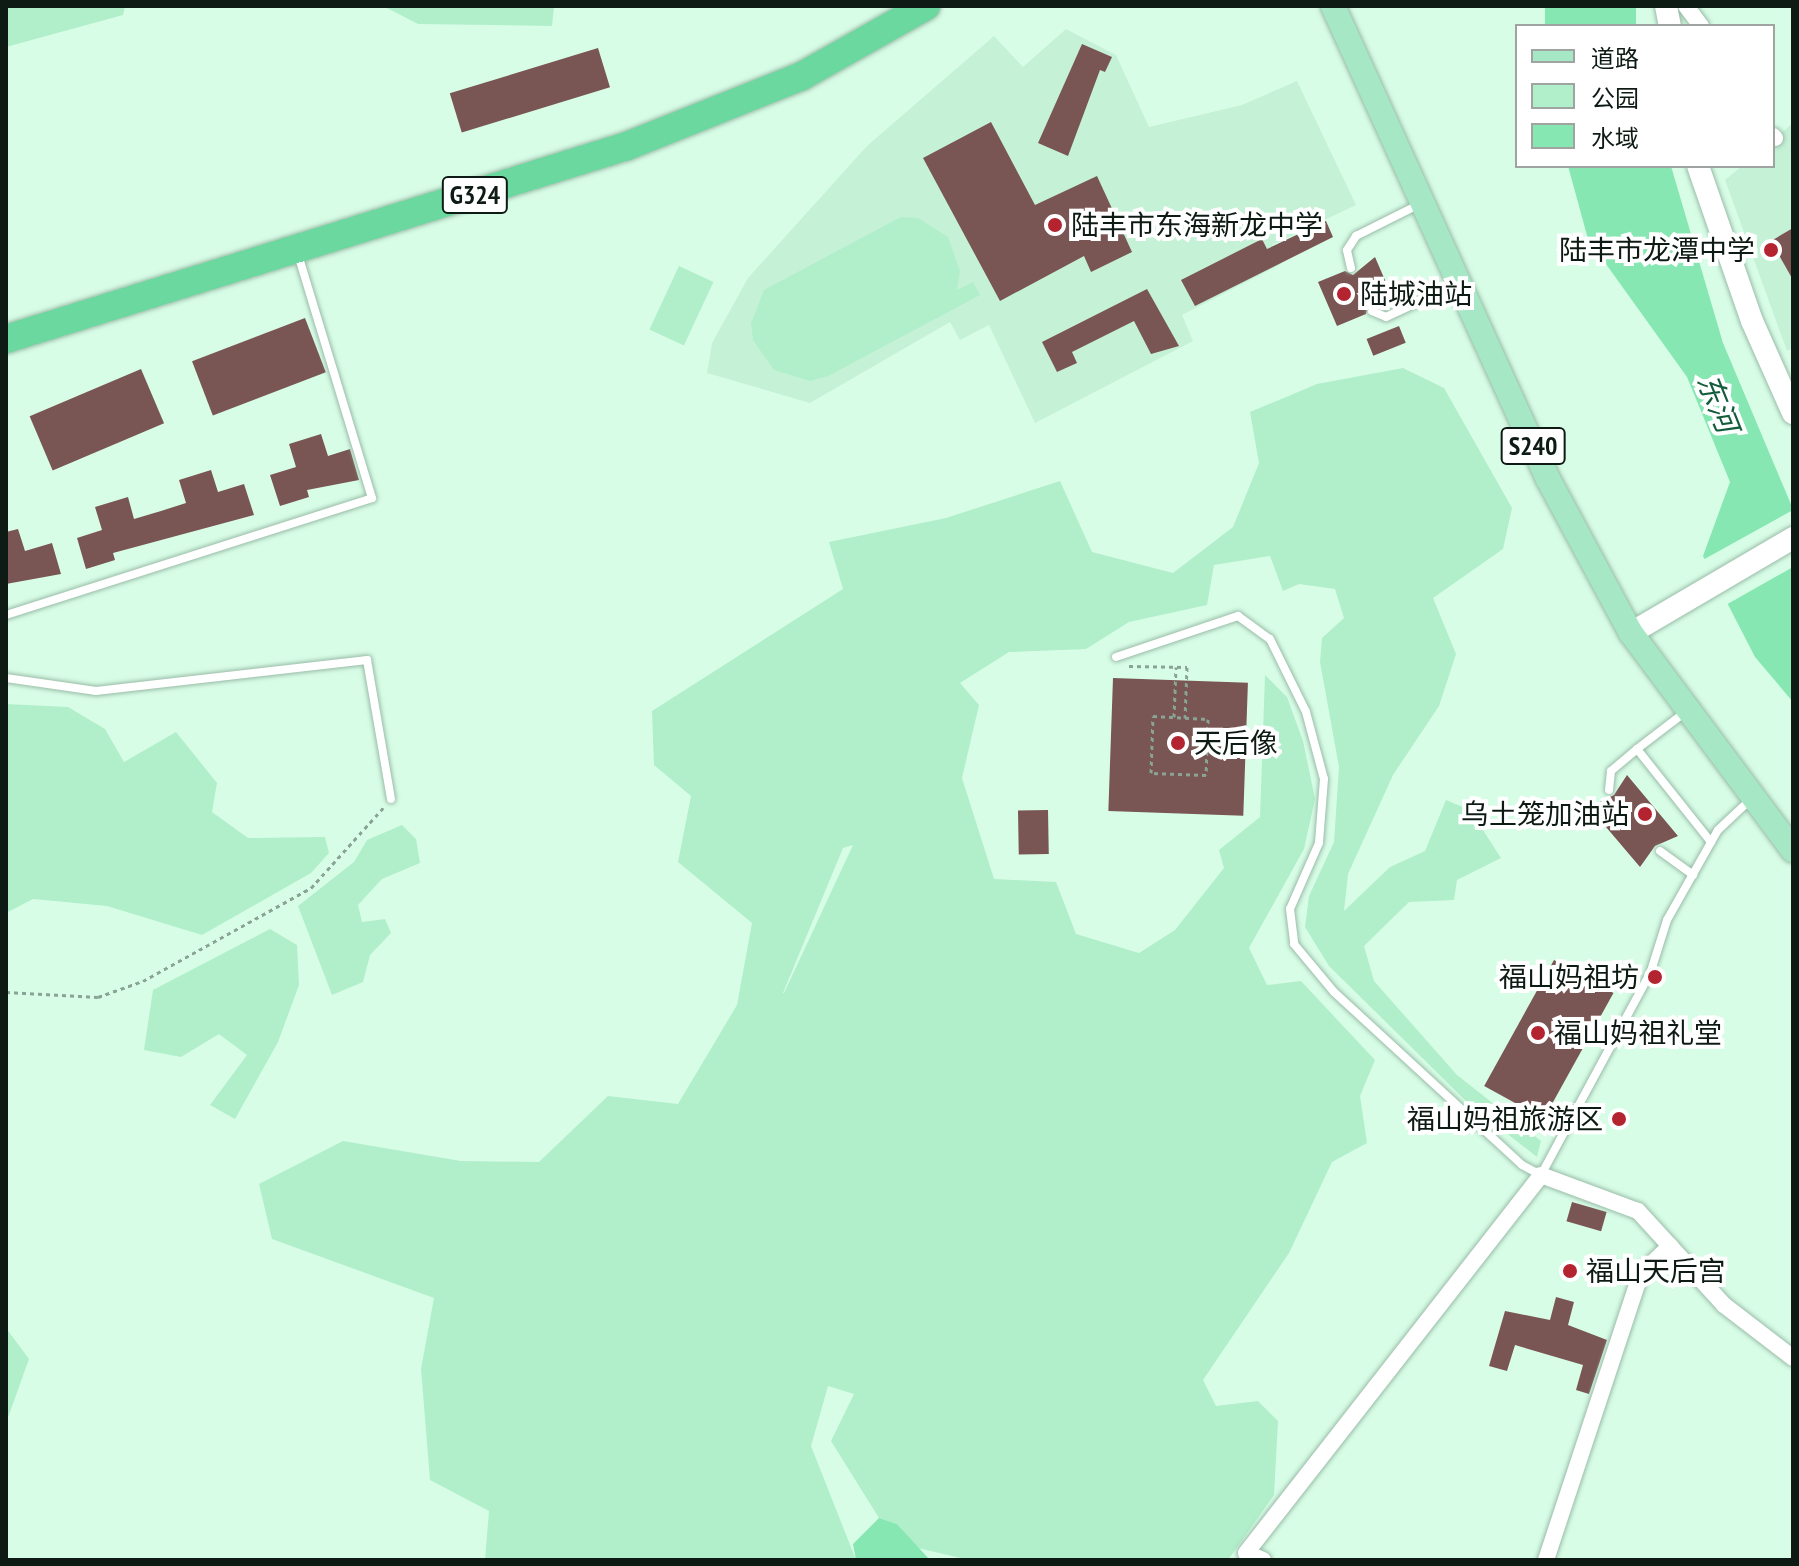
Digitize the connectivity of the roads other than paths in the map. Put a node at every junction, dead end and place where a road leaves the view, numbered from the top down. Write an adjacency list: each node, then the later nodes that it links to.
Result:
1 (926, 6): 7 (highway, G324)
2 (1333, 6): 6 (main road, S240)
3 (1686, 6): 4 (street)
4 (1700, 24)
5 (1699, 168): 12 (street)
6 (1424, 203): 8 (lane); 9 (main road, S240)
7 (297, 250): 11 (highway, G324); 14 (lane)
8 (1351, 268)
9 (1459, 283): 10 (lane); 15 (main road, S240)
10 (1372, 311)
11 (6, 339)
12 (1793, 413)
13 (1793, 538): 15 (street)
14 (6, 615)
15 (1631, 633): 18 (main road, S240)
16 (1119, 656): 27 (lane)
17 (6, 678): 21 (lane)
18 (1684, 713): 19 (lane); 22 (main road, S240)
19 (1637, 749): 20 (lane); 23 (lane)
20 (1609, 790)
21 (391, 799)
22 (1750, 800): 23 (lane); 24 (main road, S240)
23 (1711, 842): 26 (lane)
24 (1793, 850)
25 (1660, 851): 26 (lane)
26 (1693, 875): 27 (lane)
27 (1541, 1175): 28 (street); 30 (street)
28 (1670, 1246): 29 (street); 32 (street)
29 (1793, 1358)
30 (1243, 1557): 31 (street)
31 (1263, 1560)
32 (1546, 1560)

